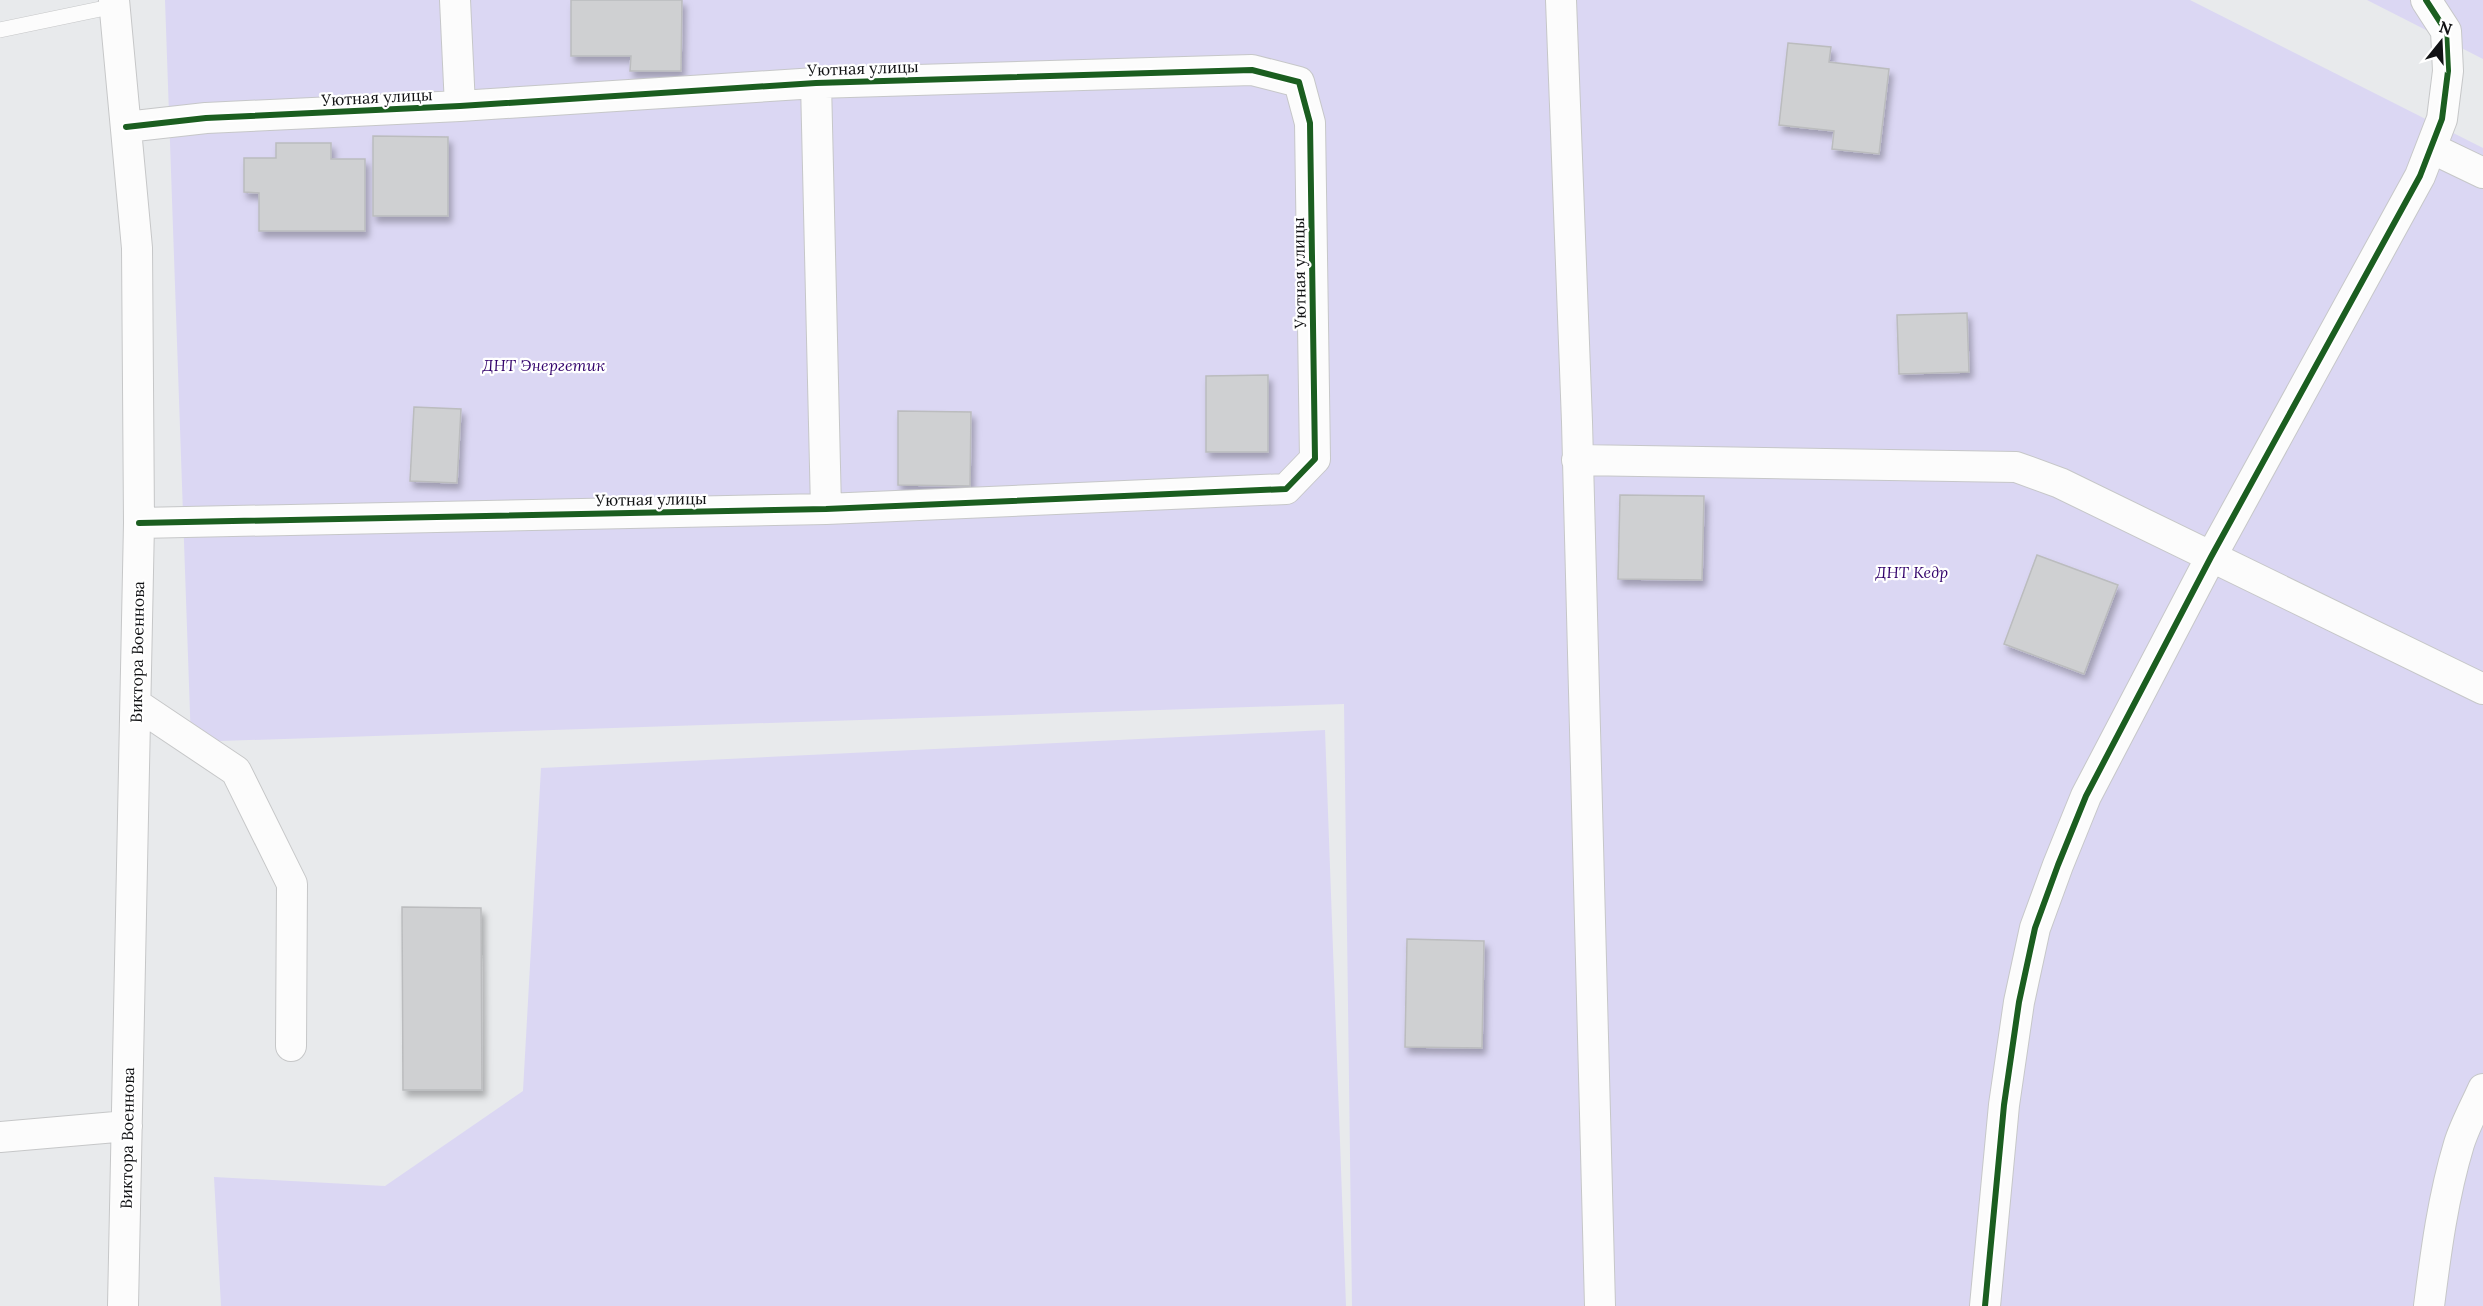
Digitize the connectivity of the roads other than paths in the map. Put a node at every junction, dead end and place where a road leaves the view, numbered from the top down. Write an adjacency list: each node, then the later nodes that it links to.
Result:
1 (455, 0): 7 (street)
2 (1561, 0): 11 (street)
3 (2426, 0): 9 (street)
4 (114, 3): 5 (lane); 8 (street, Виктора Военнова)
5 (0, 30)
6 (816, 83): 7 (street, Уютная улицы); 12 (street, Уютная улицы); 12 (street, Уютная улицы)
7 (460, 106): 8 (street, Уютная улицы)
8 (126, 127): 13 (street, Виктора Военнова)
9 (2431, 148): 10 (street); 14 (street)
10 (2483, 173)
11 (1576, 460): 14 (street); 22 (street)
12 (826, 509): 13 (street, Уютная улицы)
13 (140, 523): 16 (street, Виктора Военнова)
14 (2211, 557): 15 (street); 23 (street)
15 (2483, 689)
16 (136, 704): 17 (street); 19 (street, Виктора Военнова)
17 (291, 1046)
18 (2483, 1089): 24 (street)
19 (127, 1126): 20 (street); 21 (street, Виктора Военнова)
20 (0, 1137)
21 (123, 1306)
22 (1600, 1306)
23 (1985, 1306)
24 (2429, 1306)

